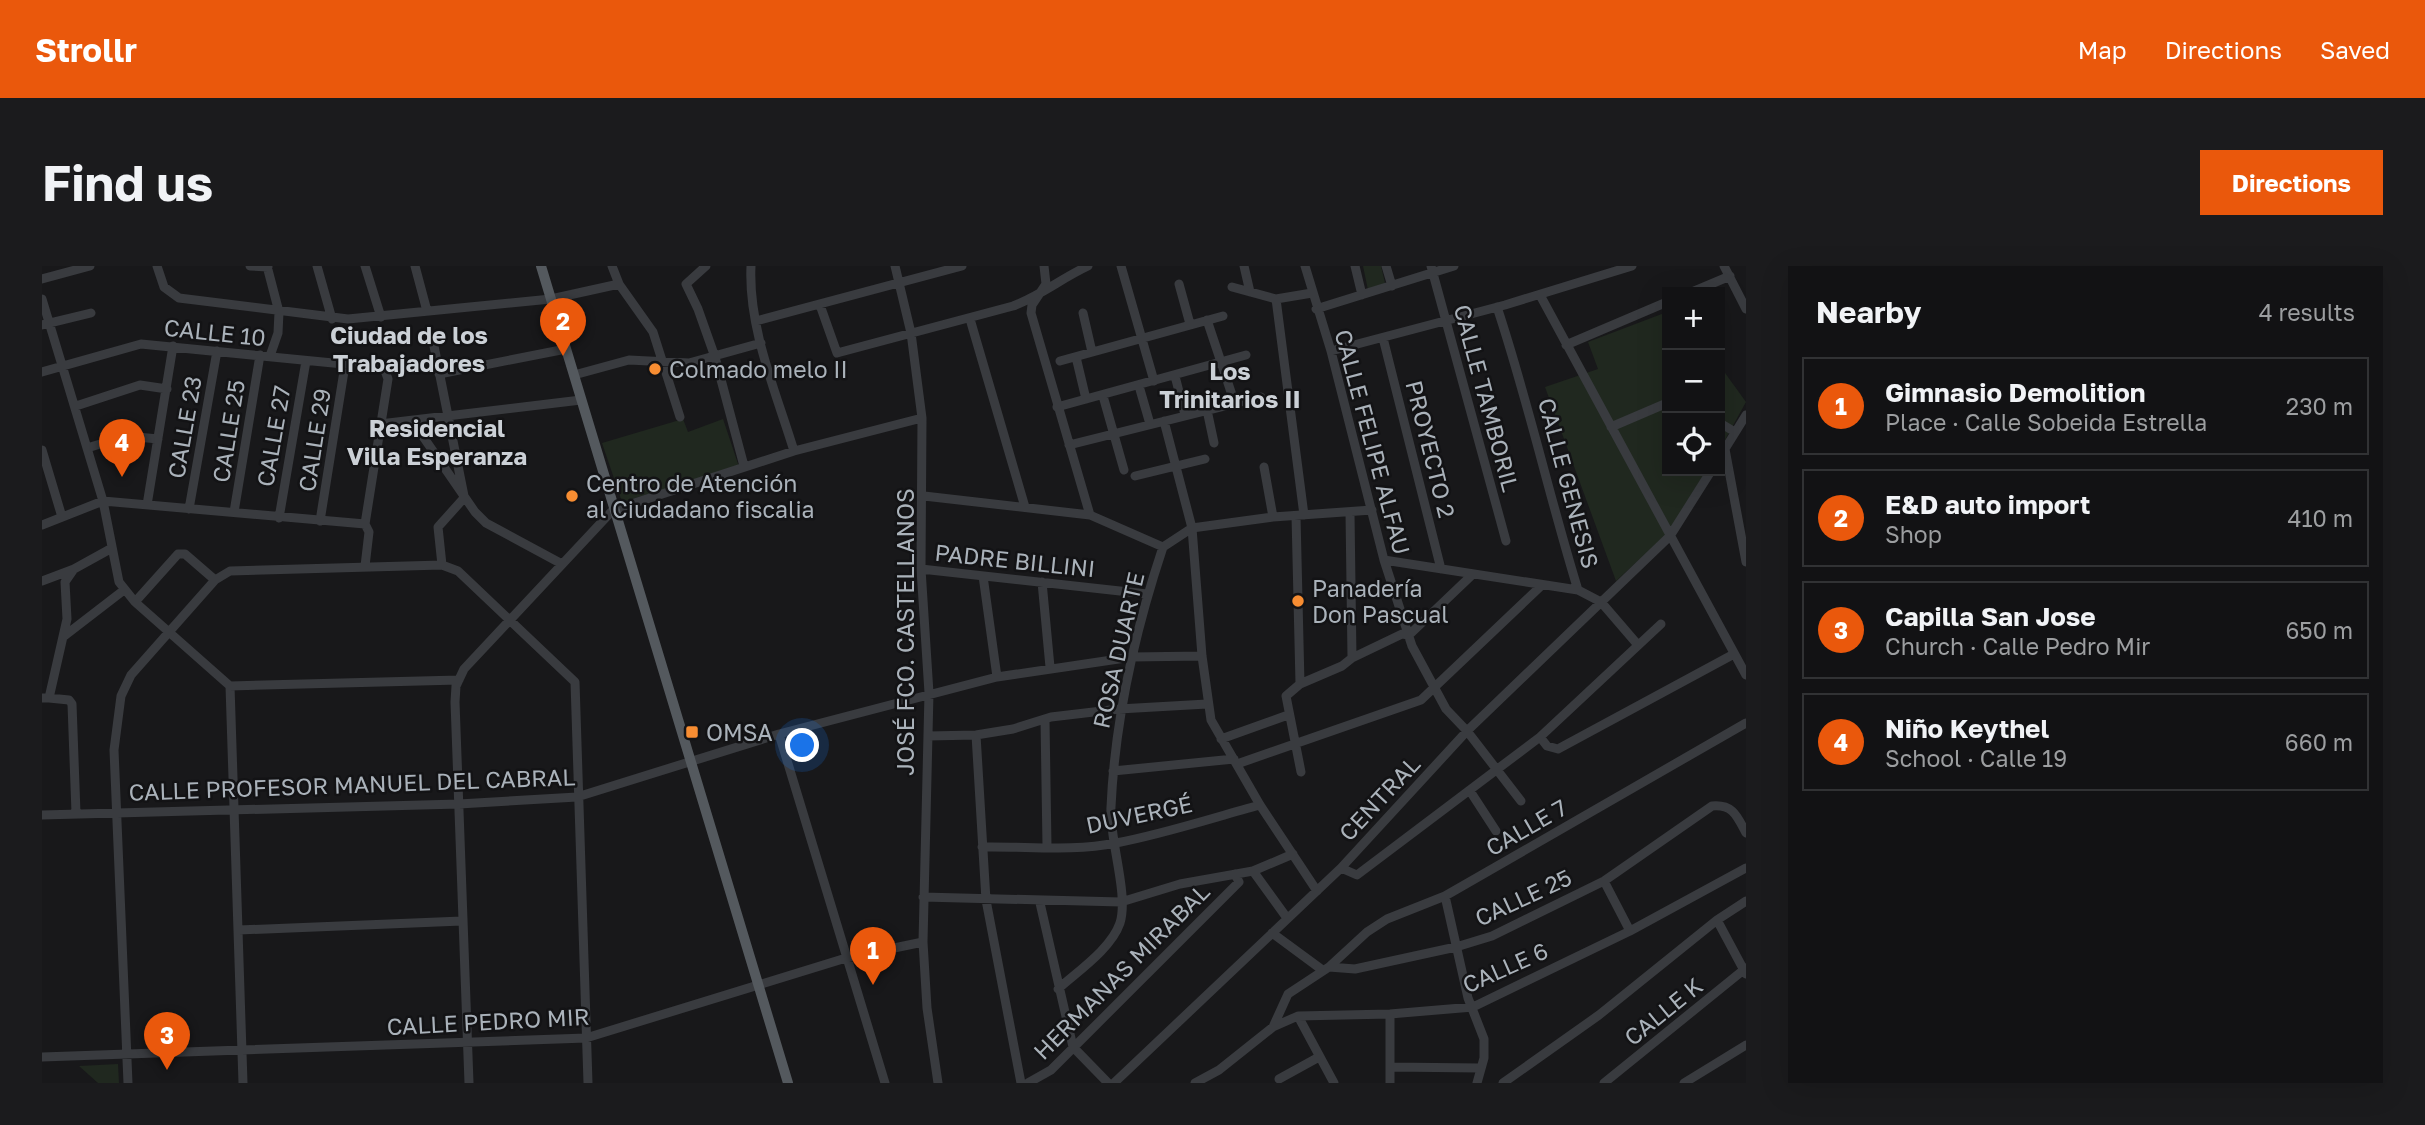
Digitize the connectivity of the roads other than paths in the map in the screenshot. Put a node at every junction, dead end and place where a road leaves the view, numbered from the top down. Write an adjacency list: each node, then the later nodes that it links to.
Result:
1 (90, 266): 26 (street)
2 (156, 266): 47 (street)
3 (250, 266): 23 (street)
4 (317, 266): 52 (street)
5 (365, 266): 51 (street)
6 (415, 266): 46 (street)
7 (541, 266): 39 (main road)
8 (612, 266): 28 (street)
9 (706, 266): 73 (street)
10 (751, 266): 55 (street)
11 (895, 266): 27 (street, JOSÉ FCO. CASTELLANOS)
12 (962, 266): 27 (street)
13 (1044, 266): 35 (street)
14 (1088, 266): 35 (street)
15 (1121, 266): 60 (street)
16 (1244, 266): 33 (street)
17 (1305, 266): 34 (street, CALLE FELIPE ALFAU)
18 (1354, 266): 36 (street)
19 (1386, 266): 30 (street)
20 (1454, 266): 24 (street)
21 (1632, 266): 37 (street)
22 (1724, 266): 25 (street)
23 (267, 267): 47 (street)
24 (1432, 270): 30 (street); 56 (street, CALLE TAMBORIL)
25 (1730, 276): 32 (street); 45 (street)
26 (42, 279)
27 (899, 283): 42 (street); 59 (street, JOSÉ FCO. CASTELLANOS)
28 (619, 284): 39 (street); 75 (street)
29 (1179, 284): 58 (street)
30 (1392, 286): 36 (street)
31 (1232, 287): 33 (street)
32 (1704, 287)
33 (1250, 292): 40 (street)
34 (1312, 293): 40 (street); 44 (street, CALLE FELIPE ALFAU)
35 (1040, 295): 53 (street); 94 (street)
36 (1362, 295): 44 (street)
37 (1540, 295): 43 (street); 63 (street)
38 (42, 299): 57 (street)
39 (551, 299): 46 (street); 66 (main road)
40 (1276, 299): 135 (street)
41 (1662, 304): 63 (street)
42 (820, 305): 55 (street); 59 (street)
43 (1497, 307): 56 (street); 162 (street, CALLE GENESIS)
44 (1316, 309): 68 (street, CALLE FELIPE ALFAU)
45 (1746, 309)
46 (427, 311): 51 (street)
47 (279, 312): 52 (street); 71 (street, CALLE 25)
48 (91, 313): 57 (street)
49 (1083, 313): 69 (street)
50 (1223, 316): 54 (street)
51 (381, 317): 52 (street)
52 (332, 319)
53 (970, 319): 59 (street); 128 (street)
54 (1207, 320): 58 (street); 77 (street)
55 (756, 321): 62 (street)
56 (1446, 321): 61 (street); 144 (street, CALLE TAMBORIL)
57 (45, 324): 78 (street)
58 (1190, 324): 60 (street)
59 (911, 333): 100 (street, JOSÉ FCO. CASTELLANOS)
60 (1143, 337): 69 (street); 84 (street)
61 (1383, 338): 68 (street); 154 (street, PROYECTO 2)
62 (761, 343): 73 (street); 115 (street)
63 (1566, 345): 105 (street)
64 (173, 346): 67 (street, CALLE 10); 78 (street, CALLE 10); 86 (street)
65 (434, 346): 81 (street)
66 (566, 349): 81 (street); 82 (main road)
67 (217, 351): 71 (street, CALLE 10); 129 (street, CALLE 23)
68 (1331, 351): 131 (street, CALLE FELIPE ALFAU)
69 (1093, 352): 72 (street)
70 (1246, 355): 77 (street)
71 (265, 356): 74 (street, CALLE 10); 132 (street, CALLE 25)
72 (1076, 356): 76 (street); 89 (street)
73 (715, 357): 75 (street); 117 (street)
74 (306, 361): 79 (street, CALLE 10); 138 (street, CALLE 27)
75 (664, 362): 82 (street); 99 (street)
76 (1059, 362)
77 (1221, 362): 83 (street); 91 (street)
78 (62, 365): 80 (street, CALLE 10); 93 (street)
79 (345, 365): 103 (street, CALLE 10); 139 (street, CALLE 29)
80 (42, 372)
81 (439, 374): 98 (street)
82 (574, 375): 90 (main road)
83 (1175, 376): 84 (street); 96 (street)
84 (1154, 381): 85 (street)
85 (1139, 386): 87 (street); 104 (street)
86 (167, 389): 93 (street); 109 (street)
87 (1103, 396): 89 (street); 108 (street)
88 (1261, 397): 91 (street)
89 (1086, 399): 94 (street)
90 (581, 400): 98 (street); 130 (main road)
91 (1235, 404): 95 (street)
92 (1662, 405): 105 (street)
93 (76, 406): 112 (street)
94 (1058, 407): 111 (street)
95 (1207, 410): 96 (street); 110 (street)
96 (1185, 415): 101 (street)
97 (1746, 415): 107 (street)
98 (449, 416): 102 (street); 125 (street)
99 (681, 417)
100 (922, 418): 115 (street); 124 (street, JOSÉ FCO. CASTELLANOS)
101 (1164, 421): 104 (street); 118 (street)
102 (413, 422): 103 (street); 125 (street)
103 (380, 424): 140 (street)
104 (1150, 424): 108 (street)
105 (1611, 427): 143 (street)
106 (1725, 427): 107 (street)
107 (1735, 432): 113 (street)
108 (1114, 435): 111 (street); 121 (street)
109 (158, 439): 112 (street); 127 (street)
110 (1214, 443)
111 (1069, 445): 134 (street)
112 (88, 448): 126 (street)
113 (1725, 448)
114 (42, 450): 136 (street)
115 (794, 451): 117 (street)
116 (1205, 459): 118 (street)
117 (744, 466): 130 (street)
118 (1176, 467): 122 (street); 142 (street)
119 (1264, 467): 137 (street)
120 (1725, 467): 148 (street)
121 (1124, 470)
122 (1135, 476)
123 (1708, 476): 143 (street, CENTRAL)
124 (924, 496): 128 (street); 153 (street, JOSÉ FCO. CASTELLANOS)
125 (464, 498): 149 (street); 150 (street)
126 (103, 502): 127 (street); 136 (street); 146 (street)
127 (147, 505): 129 (street)
128 (1025, 507): 134 (street)
129 (188, 509): 132 (street)
130 (613, 510): 150 (street); 198 (main road)
131 (1372, 510): 133 (street); 147 (street, CALLE FELIPE ALFAU)
132 (234, 512): 138 (street)
133 (1350, 513): 135 (street); 175 (street)
134 (1090, 515): 145 (street)
135 (1300, 516): 137 (street); 180 (street)
136 (62, 517): 141 (street)
137 (1273, 517): 142 (street)
138 (279, 518): 139 (street)
139 (320, 521): 140 (street)
140 (365, 524): 151 (street)
141 (42, 525)
142 (1192, 528): 145 (street); 173 (street)
143 (1670, 536): 165 (street, CENTRAL); 172 (street)
144 (1506, 541)
145 (1163, 547): 163 (street, ROSA DUARTE)
146 (112, 548): 152 (street); 161 (street)
147 (1384, 560): 154 (street); 169 (street, CALLE FELIPE ALFAU)
148 (1746, 562)
149 (442, 565): 151 (street); 166 (street)
150 (562, 565): 166 (street)
151 (365, 566): 157 (street)
152 (74, 569): 158 (street); 170 (street)
153 (921, 569): 156 (street, PADRE BILLINI); 183 (street, JOSÉ FCO. CASTELLANOS)
154 (1441, 569): 155 (street)
155 (1473, 574): 160 (street); 169 (street)
156 (984, 576): 159 (street, PADRE BILLINI); 178 (street)
157 (215, 580): 164 (street); 168 (street)
158 (42, 581)
159 (1042, 582): 163 (street, PADRE BILLINI); 176 (street)
160 (1542, 585): 162 (street); 182 (street)
161 (124, 590): 164 (street); 170 (street)
162 (1577, 590): 165 (street, CALLE GENESIS)
163 (1147, 594): 174 (street, ROSA DUARTE)
164 (135, 602): 168 (street)
165 (1601, 602): 171 (street, CALLE GENESIS); 190 (street, CENTRAL)
166 (511, 619): 179 (street); 203 (street)
167 (1661, 624): 171 (street)
168 (168, 631): 181 (street); 209 (street)
169 (1409, 635): 175 (street); 182 (street, CALLE FELIPE ALFAU)
170 (63, 636): 184 (street)
171 (1638, 645): 194 (street)
172 (1734, 653): 177 (street); 194 (street)
173 (1202, 656): 174 (street, CALLE PROFESOR MANUEL DEL CABRAL); 185 (street)
174 (1132, 657): 176 (street, CALLE PROFESOR MANUEL DEL CABRAL); 186 (street, ROSA DUARTE)
175 (1352, 658): 180 (street)
176 (1050, 667): 178 (street, CALLE PROFESOR MANUEL DEL CABRAL)
177 (1746, 673)
178 (997, 677): 183 (street, CALLE PROFESOR MANUEL DEL CABRAL)
179 (458, 680): 181 (street); 205 (street)
180 (1300, 684): 187 (street)
181 (230, 686): 207 (street)
182 (1435, 690): 190 (street, CALLE FELIPE ALFAU); 196 (street)
183 (929, 693): 191 (street, CALLE PROFESOR MANUEL DEL CABRAL); 193 (street, JOSÉ FCO. CASTELLANOS)
184 (45, 698): 208 (street)
185 (1206, 704): 186 (street); 195 (street)
186 (1119, 709): 188 (street); 200 (street, ROSA DUARTE)
187 (1288, 715): 195 (street); 196 (street)
188 (1045, 720): 192 (street); 214 (street)
189 (1746, 723): 223 (street, CALLE 7)
190 (1467, 731): 199 (street, CALLE FELIPE ALFAU); 217 (street, CENTRAL)
191 (779, 734): 198 (street, CALLE PROFESOR MANUEL DEL CABRAL); 237 (street)
192 (976, 735): 193 (street); 215 (street)
193 (928, 736): 224 (street, JOSÉ FCO. CASTELLANOS)
194 (1540, 737): 199 (street)
195 (1221, 738): 197 (street)
196 (1294, 745): 197 (street); 201 (street)
197 (1236, 762): 200 (street); 206 (street)
198 (692, 763): 203 (street, CALLE PROFESOR MANUEL DEL CABRAL); 240 (main road)
199 (1498, 770): 202 (street); 204 (street, CALLE FELIPE ALFAU)
200 (1113, 771): 213 (street, ROSA DUARTE)
201 (1301, 772)
202 (1470, 791): 211 (street); 217 (street)
203 (577, 797): 205 (street, CALLE PROFESOR MANUEL DEL CABRAL); 246 (street)
204 (1521, 801)
205 (459, 804): 207 (street, CALLE PROFESOR MANUEL DEL CABRAL); 231 (street)
206 (1260, 805): 213 (street, DUVERGÉ); 216 (street)
207 (237, 807): 209 (street, CALLE PROFESOR MANUEL DEL CABRAL); 232 (street)
208 (76, 813): 209 (street, CALLE PROFESOR MANUEL DEL CABRAL); 210 (street, CALLE PROFESOR MANUEL DEL CABRAL)
209 (116, 813): 251 (street)
210 (42, 815)
211 (1496, 831)
212 (1746, 833): 221 (street, CALLE 25)
213 (1115, 844): 214 (street, DUVERGÉ); 227 (street, ROSA DUARTE)
214 (1046, 846): 215 (street, DUVERGÉ)
215 (982, 847): 225 (street)
216 (1293, 854): 219 (street); 222 (street)
217 (1341, 868): 222 (street, CENTRAL)
218 (1746, 868): 233 (street, CALLE 6)
219 (1253, 871): 220 (street); 229 (street)
220 (1237, 878): 227 (street); 249 (street, HERMANAS MIRABAL)
221 (1604, 881): 233 (street); 236 (street, CALLE 25)
222 (1317, 891): 229 (street, CENTRAL)
223 (1445, 896): 236 (street); 238 (street, CALLE 7)
224 (923, 897): 225 (street); 235 (street, JOSÉ FCO. CASTELLANOS)
225 (986, 900): 228 (street); 265 (street)
226 (1746, 901): 230 (street)
227 (1121, 902): 228 (street); 241 (street, ROSA DUARTE)
228 (1040, 903): 241 (street)
229 (1287, 918): 234 (street, CENTRAL)
230 (1717, 919): 239 (street); 273 (street)
231 (462, 921): 232 (street); 247 (street)
232 (239, 930): 250 (street)
233 (1630, 931): 242 (street, CALLE 6)
234 (1272, 933): 238 (street); 268 (street, CENTRAL)
235 (923, 942): 237 (street, CALLE PEDRO MIR); 264 (street, JOSÉ FCO. CASTELLANOS)
236 (1456, 947): 238 (street, CALLE 25); 242 (street)
237 (846, 958): 240 (street, CALLE PEDRO MIR); 263 (street)
238 (1325, 968): 245 (street, CALLE 7)
239 (1745, 971): 274 (street, CALLE K)
240 (758, 987): 246 (street, CALLE PEDRO MIR); 262 (main road)
241 (1058, 989): 249 (street)
242 (1473, 1007): 243 (street, CALLE 6); 255 (street)
243 (1390, 1014): 244 (street, CALLE 6); 254 (street)
244 (1298, 1016): 245 (street, CALLE 6); 253 (street)
245 (1273, 1027): 269 (street, CALLE 6)
246 (586, 1038): 247 (street, CALLE PEDRO MIR); 261 (street)
247 (467, 1042): 250 (street, CALLE PEDRO MIR); 260 (street)
248 (1746, 1045): 256 (street)
249 (1073, 1047): 266 (street, HERMANAS MIRABAL); 267 (street)
250 (242, 1050): 251 (street, CALLE PEDRO MIR); 259 (street)
251 (126, 1055): 252 (street, CALLE PEDRO MIR); 258 (street)
252 (42, 1057)
253 (1319, 1057): 257 (street); 270 (street)
254 (1390, 1067): 255 (street); 271 (street)
255 (1480, 1068): 272 (street)
256 (1708, 1069): 275 (street); 276 (street)
257 (1279, 1079)
258 (128, 1083)
259 (243, 1083)
260 (469, 1083)
261 (588, 1083)
262 (788, 1083)
263 (885, 1083)
264 (938, 1083)
265 (1021, 1083)
266 (1028, 1083)
267 (1108, 1083)
268 (1114, 1083)
269 (1195, 1083)
270 (1334, 1083)
271 (1390, 1083)
272 (1477, 1083)
273 (1503, 1083)
274 (1604, 1083)
275 (1684, 1083)
276 (1706, 1083)

